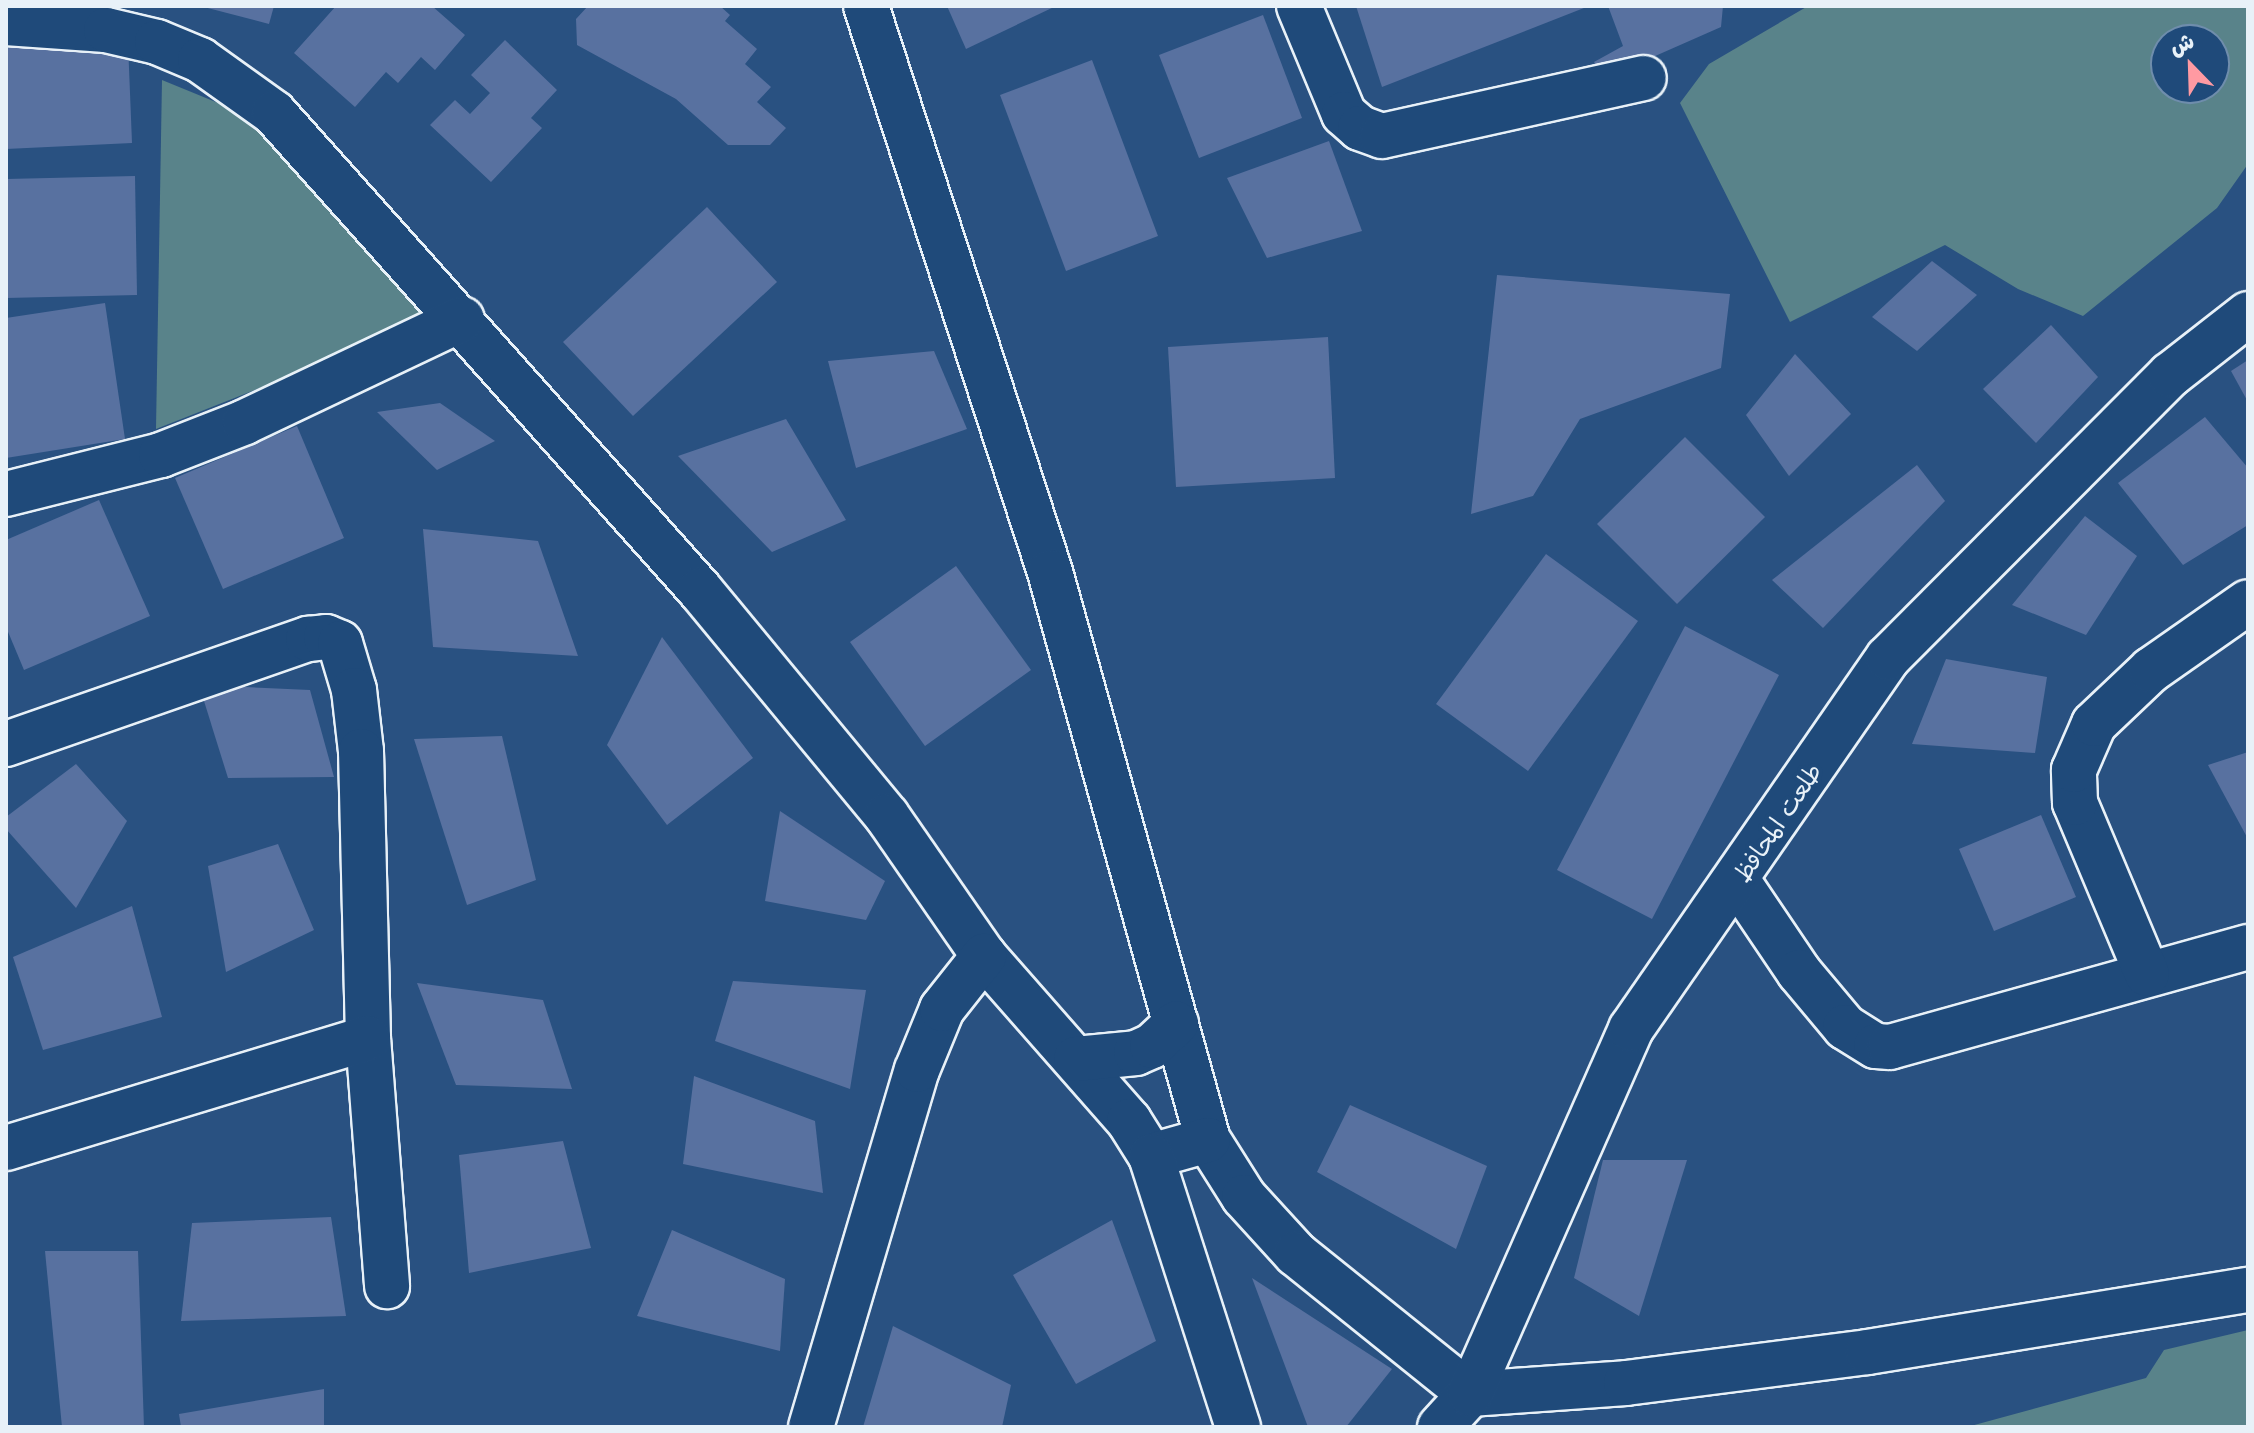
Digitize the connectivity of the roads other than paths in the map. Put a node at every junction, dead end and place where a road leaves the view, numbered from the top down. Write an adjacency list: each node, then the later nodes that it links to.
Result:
1 (866, 6): 14 (street)
2 (1299, 6): 4 (street)
3 (6, 23): 6 (street)
4 (1644, 78)
5 (2248, 314): 10 (street, طلعت المحافظ)
6 (462, 319): 7 (street); 12 (street)
7 (6, 494)
8 (2248, 602): 13 (street)
9 (6, 744): 15 (street)
10 (1737, 880): 13 (street); 22 (street, طلعت المحافظ)
11 (2248, 947): 13 (street)
12 (984, 956): 16 (street); 23 (street)
13 (2147, 974)
14 (1176, 1024): 16 (street); 17 (street)
15 (368, 1038): 18 (street); 20 (street)
16 (1076, 1059): 19 (street)
17 (1208, 1140): 19 (street); 22 (street)
18 (6, 1148)
19 (1151, 1156): 24 (street)
20 (387, 1286)
21 (2248, 1290): 22 (street)
22 (1470, 1394): 25 (street, طلعت المحافظ)
23 (811, 1427)
24 (1238, 1427)
25 (1440, 1427)

